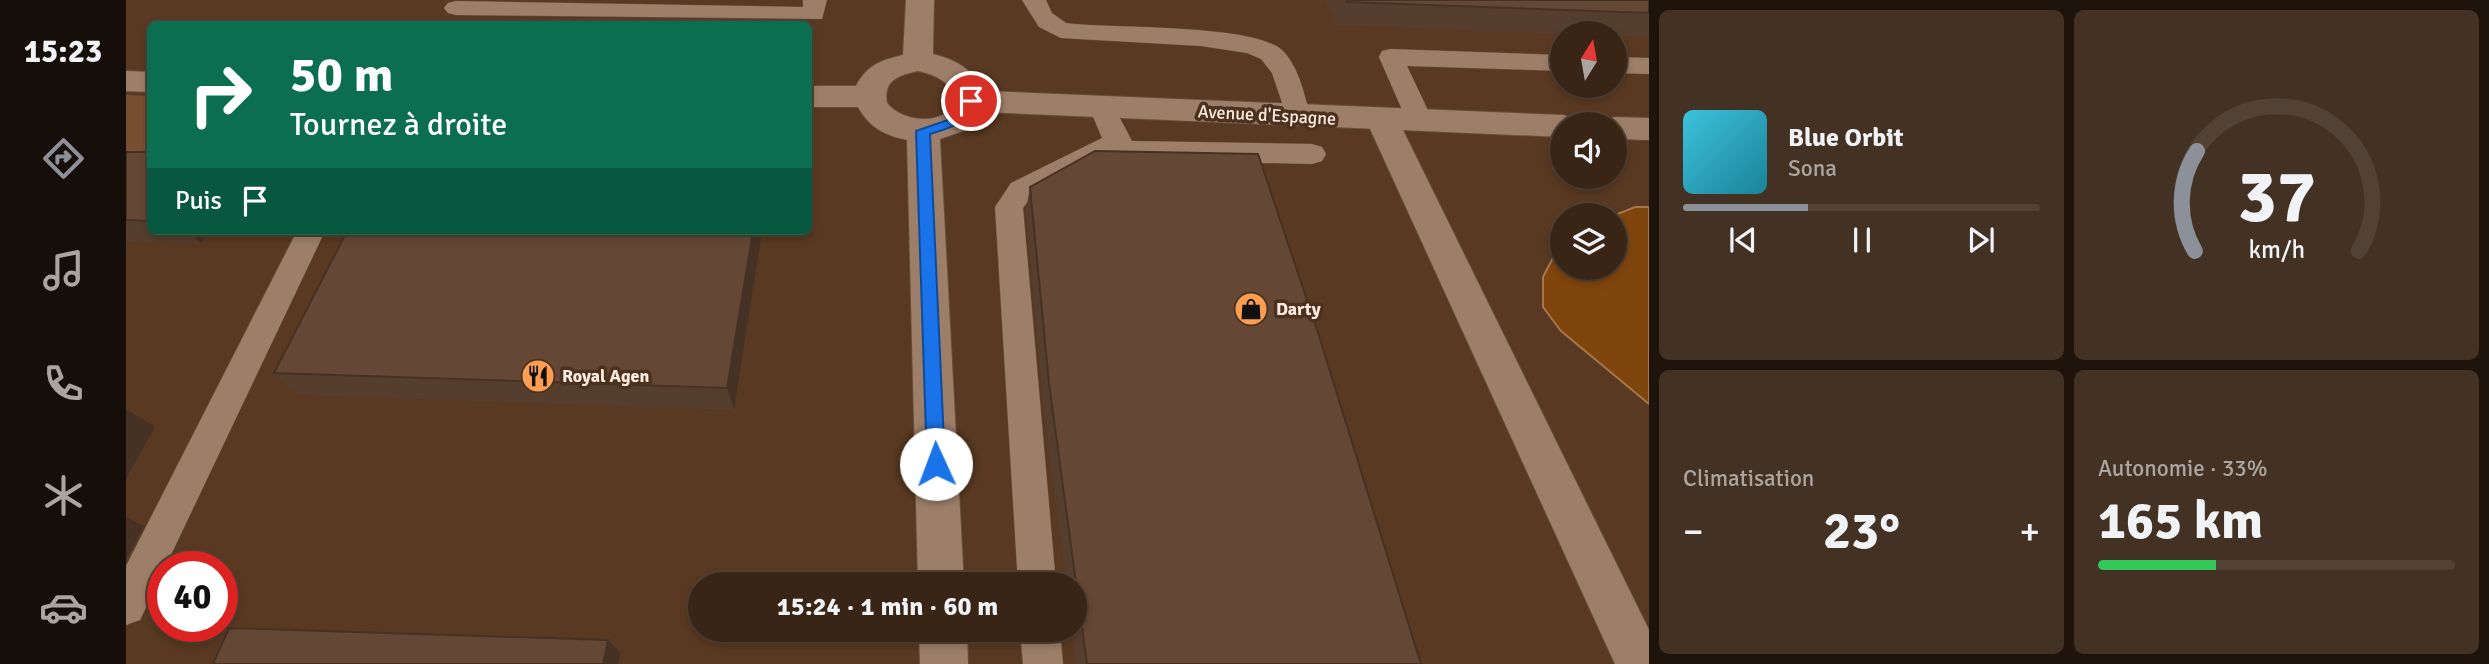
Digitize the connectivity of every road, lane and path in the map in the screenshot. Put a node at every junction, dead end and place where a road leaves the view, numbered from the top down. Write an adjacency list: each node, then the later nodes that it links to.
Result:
1 (815, 0): 4 (lane)
2 (920, 0): 5 (street)
3 (1034, 0): 15 (lane)
4 (456, 8)
5 (918, 61): 12 (street); 13 (street)
6 (1550, 63): 16 (lane)
7 (1628, 65): 8 (lane)
8 (1649, 66)
9 (126, 81): 10 (street)
10 (147, 82)
11 (812, 96): 12 (street)
12 (867, 97): 20 (street)
13 (971, 101): 14 (street, Avenue d'Espagne); 20 (street)
14 (1102, 107): 15 (street, Avenue d'Espagne); 21 (lane)
15 (1298, 117): 16 (street, Avenue d'Espagne)
16 (1401, 121): 17 (street, Avenue d'Espagne); 31 (street)
17 (1550, 126)
18 (1627, 128): 19 (street)
19 (1649, 129)
20 (923, 131): 24 (street)
21 (1117, 142): 22 (lane); 25 (lane)
22 (1312, 154)
23 (309, 235): 26 (lane)
24 (941, 572)
25 (1036, 572)
26 (126, 606)
27 (943, 642): 29 (street)
28 (1041, 642): 30 (lane)
29 (944, 664)
30 (1043, 664)
31 (1640, 664)

